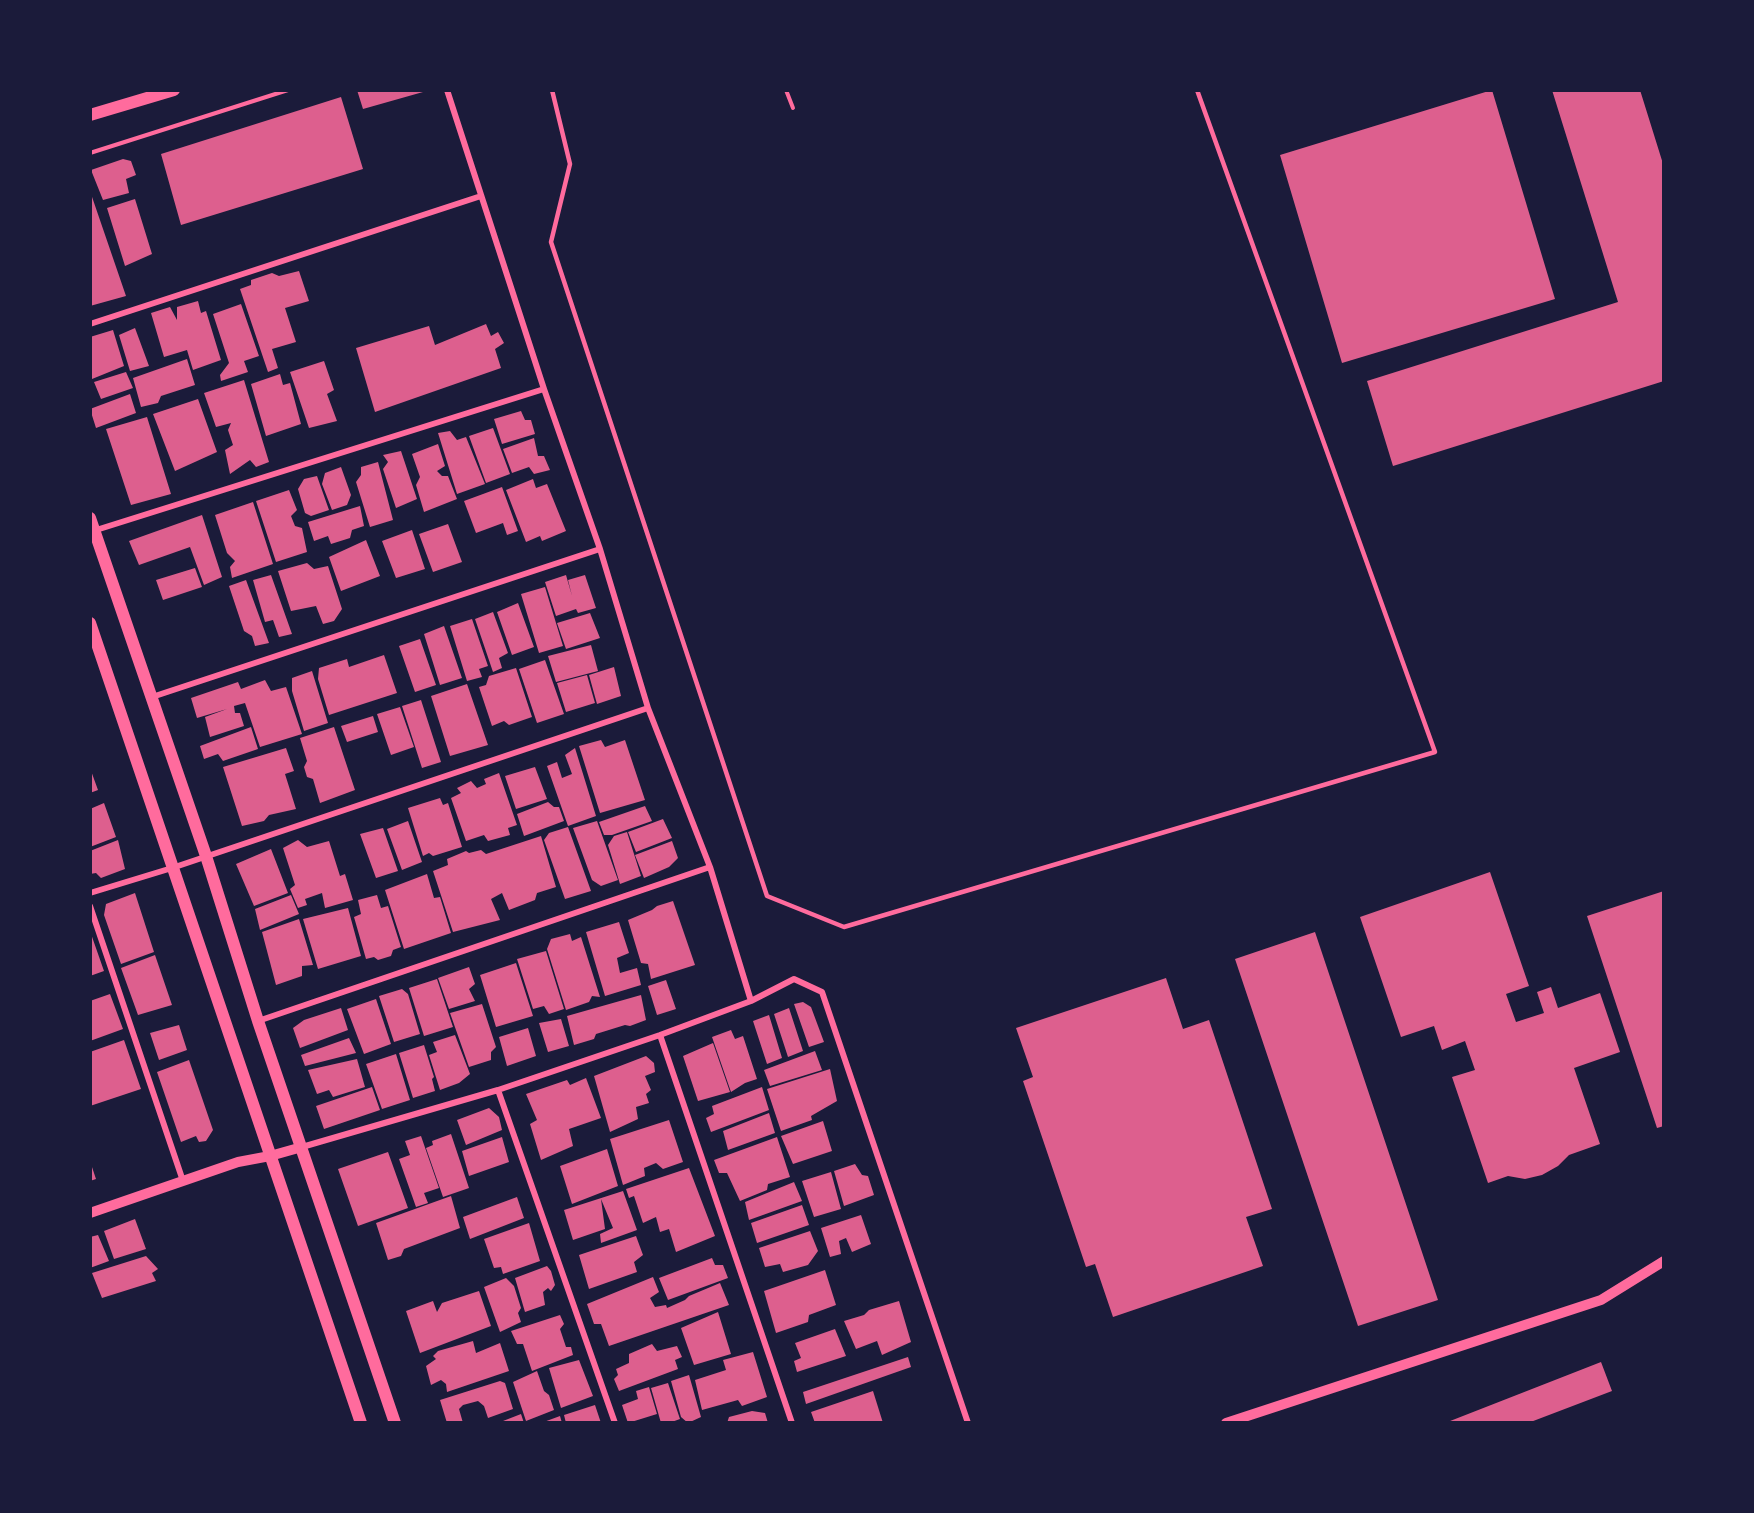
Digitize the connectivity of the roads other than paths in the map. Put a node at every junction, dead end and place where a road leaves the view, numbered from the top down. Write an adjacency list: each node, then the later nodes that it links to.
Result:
1 (174, 90): 5 (main road)
2 (447, 90): 6 (street)
3 (552, 90): 4 (lane)
4 (1197, 90)
5 (90, 115)
6 (481, 196): 7 (street); 8 (street)
7 (90, 324)
8 (544, 388): 10 (street); 11 (street)
9 (90, 518): 10 (main road)
10 (92, 531): 13 (main road)
11 (600, 549): 13 (street); 14 (street)
12 (90, 623): 17 (main road)
13 (151, 697): 15 (main road)
14 (648, 708): 15 (street); 16 (street)
15 (206, 856): 17 (street); 21 (main road)
16 (710, 867): 20 (street); 21 (street)
17 (172, 868): 18 (street); 25 (main road)
18 (90, 892)
19 (90, 906): 26 (street)
20 (751, 1001): 22 (street); 33 (street)
21 (258, 1021): 24 (main road)
22 (660, 1035): 23 (street); 32 (street)
23 (498, 1090): 24 (street); 31 (street)
24 (302, 1147): 25 (street); 30 (main road)
25 (270, 1156): 26 (street); 29 (main road)
26 (183, 1181): 27 (street)
27 (90, 1213)
28 (1664, 1261): 34 (street)
29 (361, 1423)
30 (395, 1423)
31 (615, 1423)
32 (792, 1423)
33 (968, 1423)
34 (1226, 1423)

